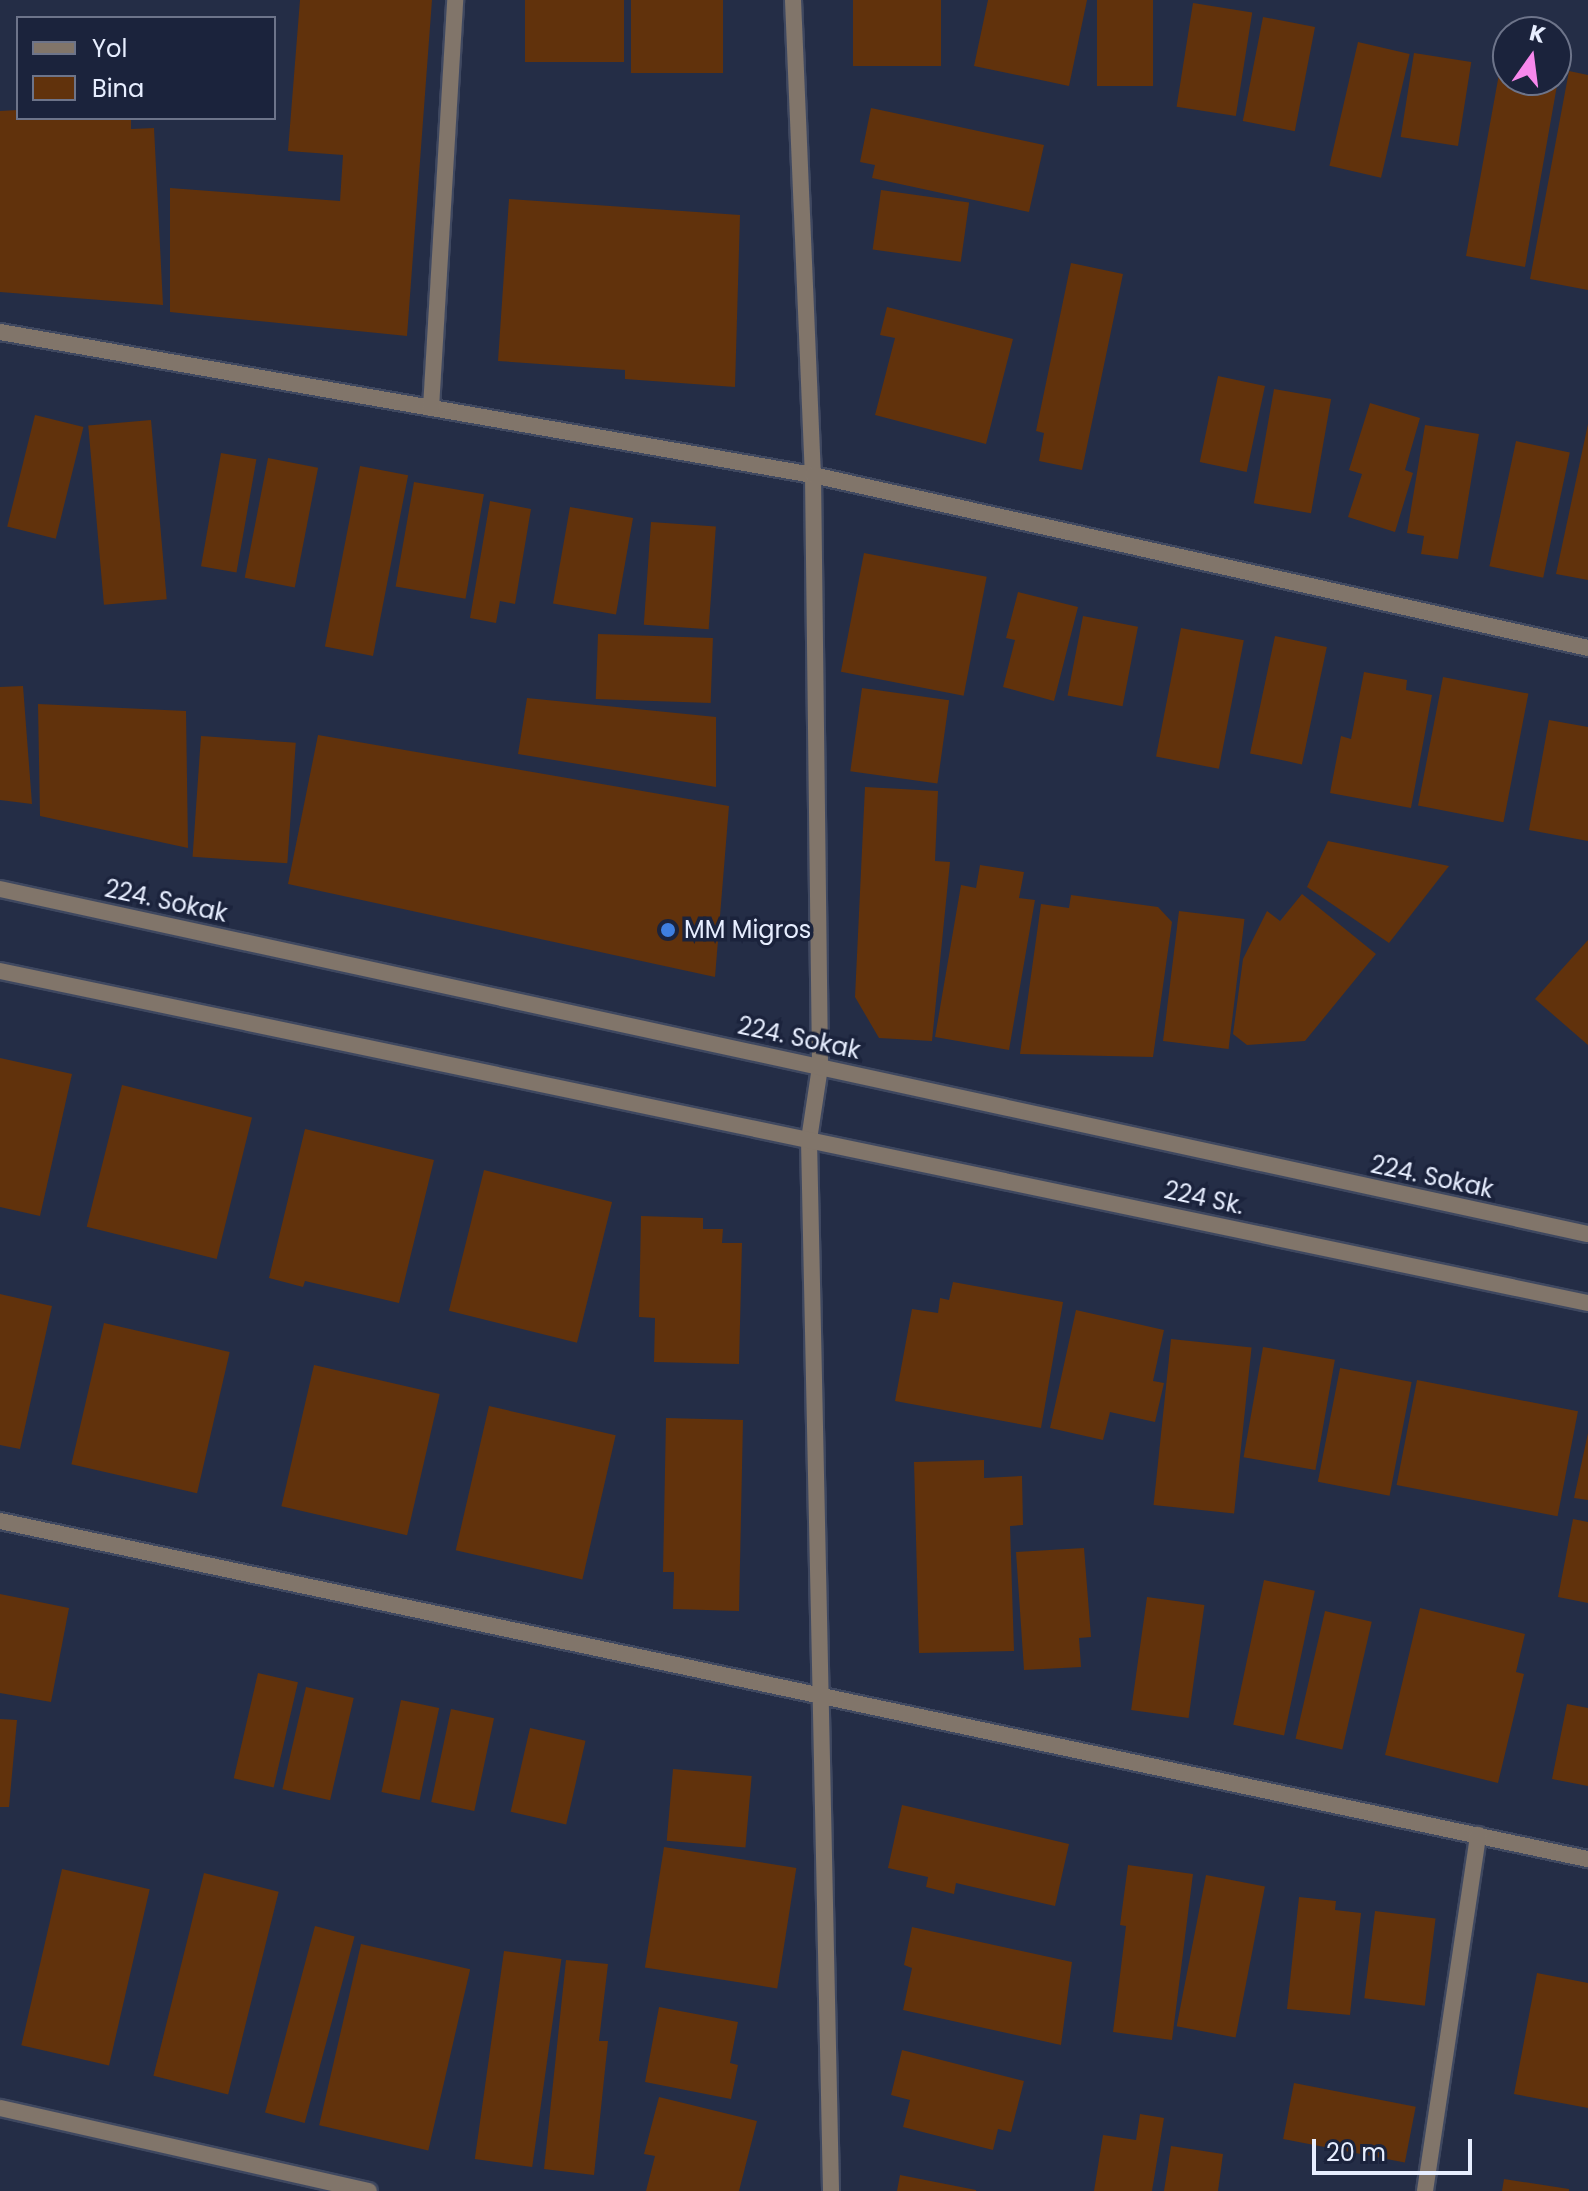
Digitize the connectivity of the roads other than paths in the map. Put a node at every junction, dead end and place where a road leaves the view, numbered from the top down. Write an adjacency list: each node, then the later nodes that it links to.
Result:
1 (455, 0): 4 (street)
2 (793, 0): 5 (street)
3 (0, 332): 4 (street)
4 (431, 408): 5 (street)
5 (813, 475): 6 (street); 9 (street)
6 (1588, 648)
7 (0, 889): 9 (street, 224. Sokak)
8 (0, 971): 10 (street)
9 (820, 1067): 10 (street); 11 (street, 224. Sokak)
10 (809, 1140): 12 (street, 224 Sk.); 14 (street)
11 (1588, 1234)
12 (1588, 1303)
13 (0, 1521): 14 (street)
14 (818, 1696): 15 (street); 19 (street)
15 (1478, 1835): 16 (street); 20 (street)
16 (1588, 1859)
17 (0, 2108): 18 (street)
18 (369, 2191)
19 (831, 2191)
20 (1425, 2191)

